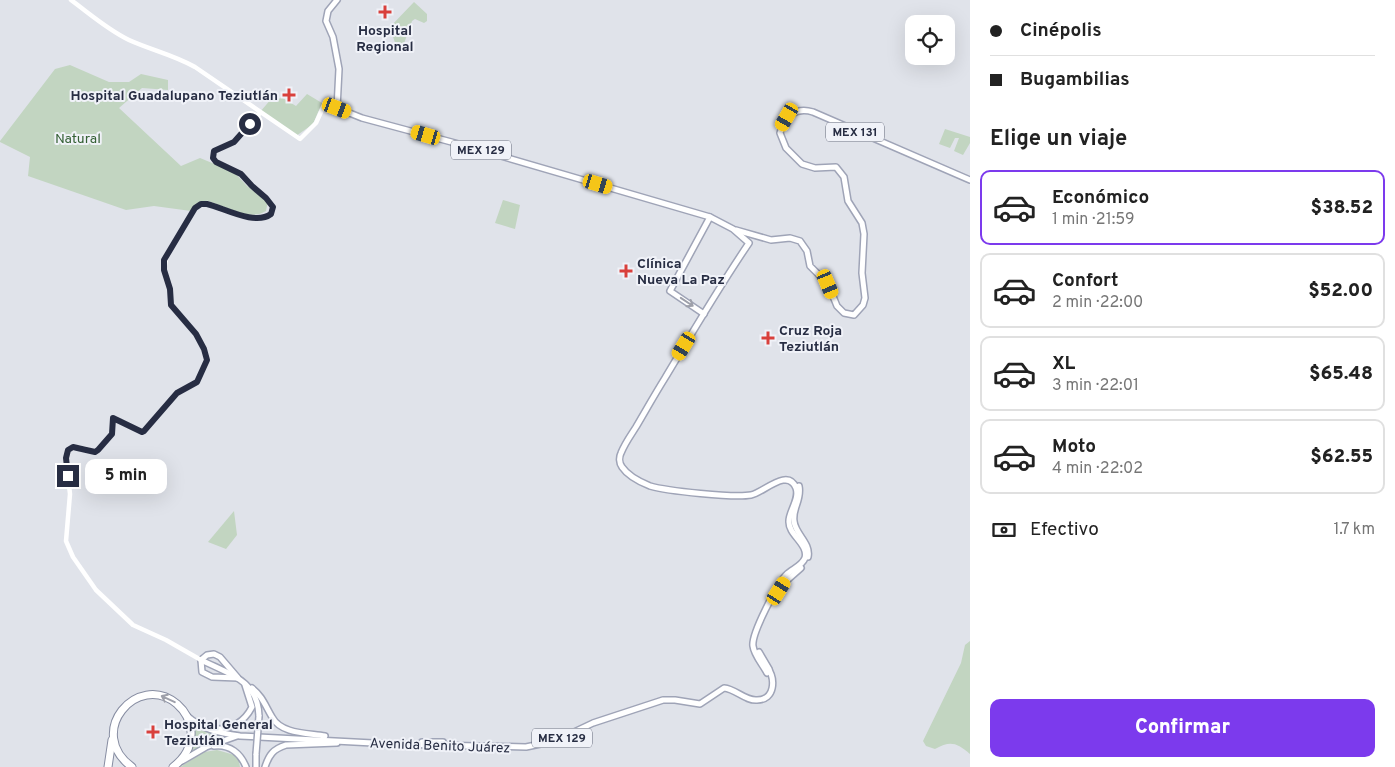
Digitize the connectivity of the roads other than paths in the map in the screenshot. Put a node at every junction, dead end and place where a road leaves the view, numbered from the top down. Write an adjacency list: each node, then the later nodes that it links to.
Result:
1 (71, 0): 4 (main road)
2 (338, 0): 3 (main road)
3 (337, 108): 4 (main road); 6 (main road, MEX 129)
4 (260, 113): 10 (main road)
5 (970, 180): 7 (main road, MEX 131)
6 (710, 218): 7 (main road, MEX 129); 8 (main road, one-way to 8)
7 (733, 230): 8 (main road, MEX 129)
8 (704, 314): 9 (main road, MEX 129)
9 (792, 518): 11 (main road); 11 (main road)
10 (201, 660): 12 (main road); 12 (main road); 12 (main road)
11 (768, 670): 18 (main road, Avenida Benito Juárez / MEX 129)
12 (239, 680): 13 (main road); 15 (main road)
13 (252, 688): 18 (main road); 24 (main road, bridge)
14 (185, 714): 15 (main road); 16 (highway, one-way to 16); 20 (highway)
15 (205, 728): 17 (main road)
16 (113, 735): 21 (highway); 22 (highway)
17 (240, 736): 18 (main road, Avenida Benito Juárez / MEX 129); 19 (main road)
18 (360, 741): 25 (main road)
19 (206, 747): 20 (main road); 23 (main road)
20 (176, 765)
21 (108, 767)
22 (132, 767)
23 (246, 767)
24 (256, 767)
25 (265, 767)

